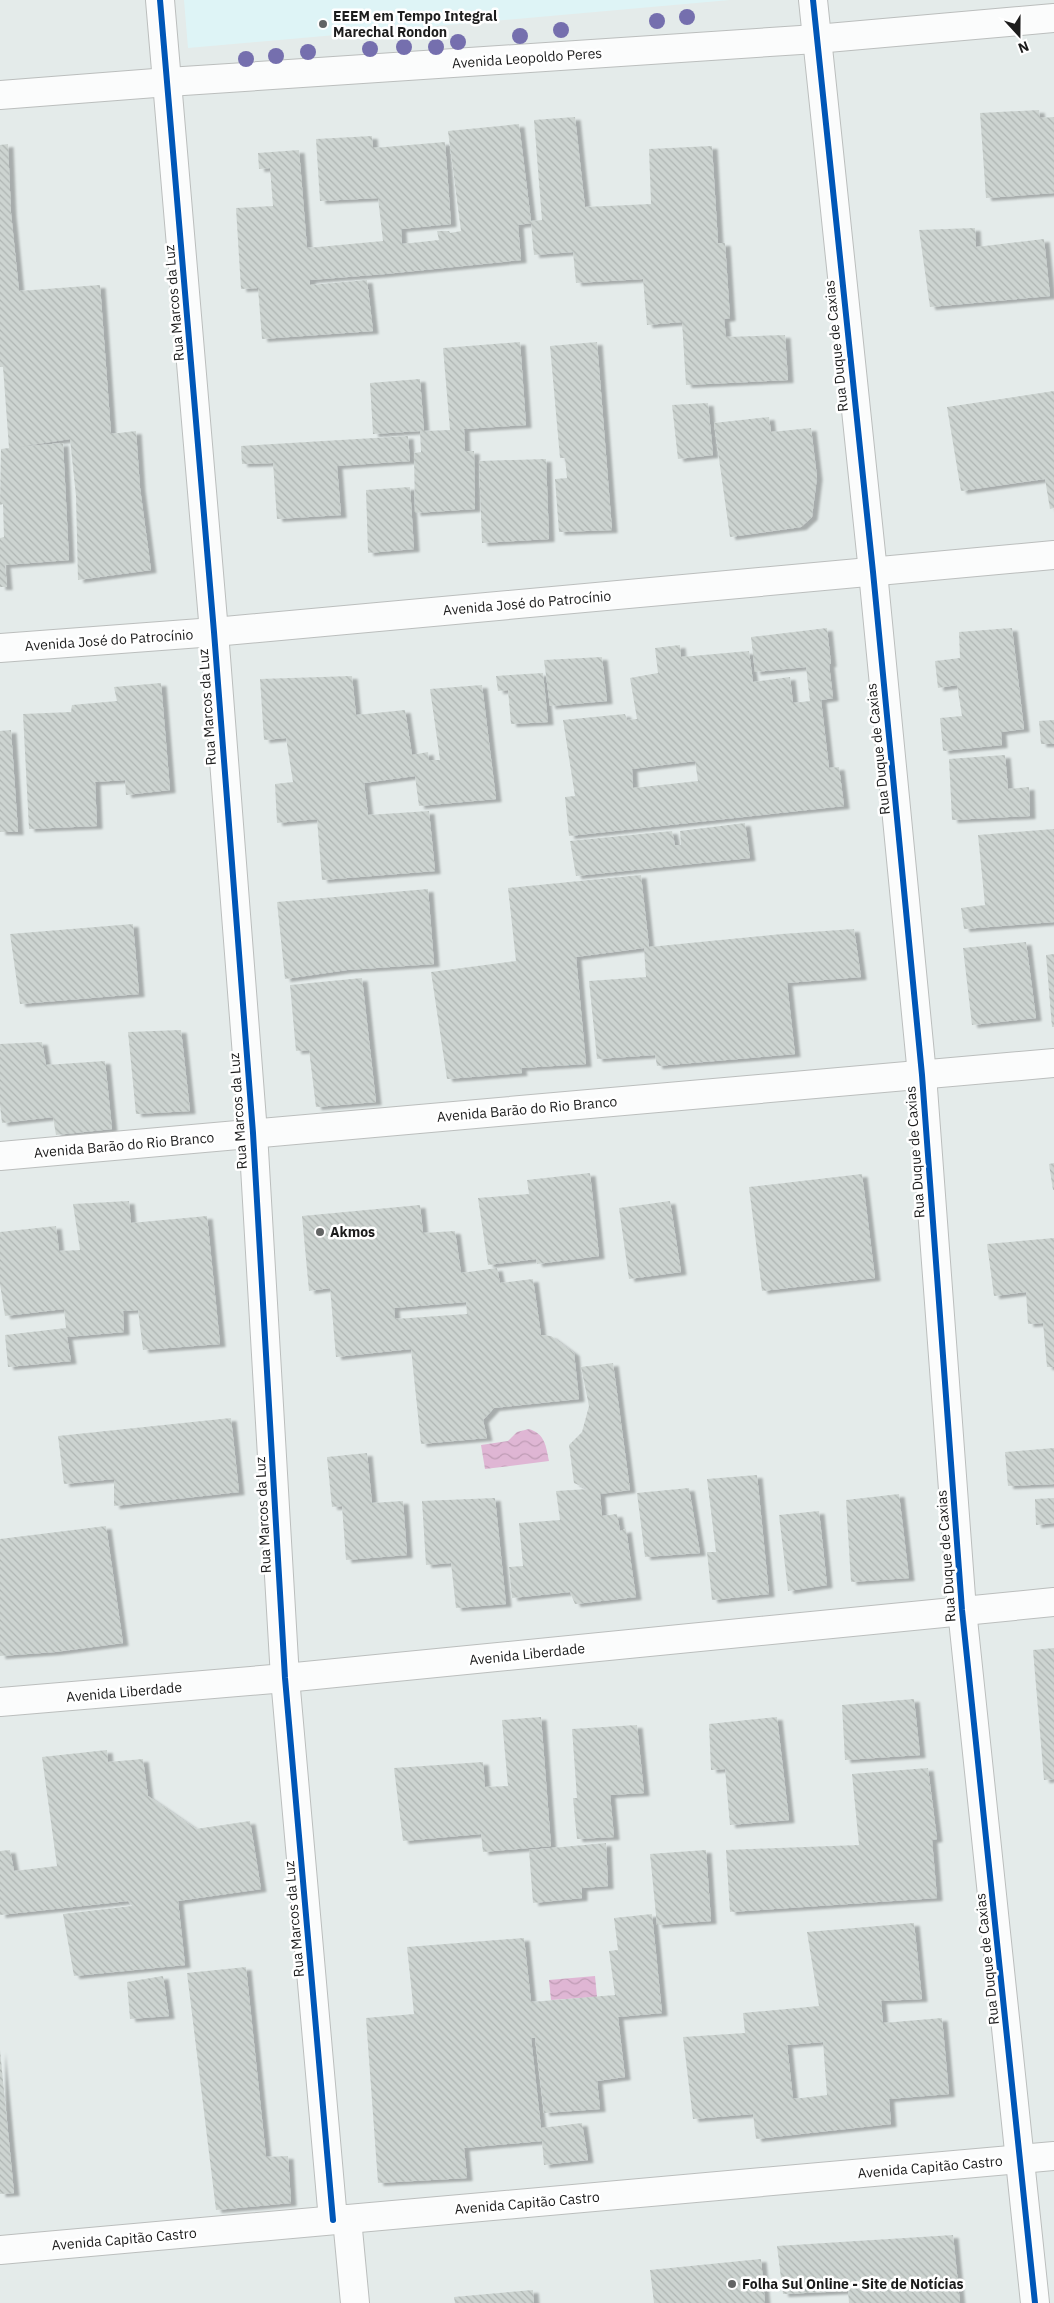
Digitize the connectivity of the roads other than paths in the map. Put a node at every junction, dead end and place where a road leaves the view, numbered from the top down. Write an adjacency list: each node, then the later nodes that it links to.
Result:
1 (160, 0): 5 (street, Rua Marcos da Luz)
2 (813, 0): 4 (street, Rua Duque de Caxias)
3 (1054, 18): 4 (street, Avenida Leopoldo Peres)
4 (816, 39): 5 (street, Avenida Leopoldo Peres); 8 (street, Rua Duque de Caxias)
5 (168, 82): 6 (street, Avenida Leopoldo Peres); 9 (street, Rua Marcos da Luz)
6 (0, 95)
7 (1054, 554): 8 (street, Avenida José do Patrocínio)
8 (873, 572): 9 (street, Avenida José do Patrocínio); 12 (street, Rua Duque de Caxias)
9 (214, 632): 10 (street, Avenida José do Patrocínio); 13 (street, Rua Marcos da Luz)
10 (0, 648)
11 (1054, 1063): 12 (street, Avenida Barão do Rio Branco)
12 (922, 1075): 13 (street, Avenida Barão do Rio Branco); 16 (street, Rua Duque de Caxias)
13 (253, 1133): 14 (street, Avenida Barão do Rio Branco); 17 (street, Rua Marcos da Luz)
14 (0, 1156)
15 (1054, 1602): 16 (street, Avenida Liberdade)
16 (962, 1610): 17 (street, Avenida Liberdade); 20 (street, Rua Duque de Caxias)
17 (285, 1678): 18 (street, Avenida Liberdade); 21 (street, Rua Marcos da Luz)
18 (0, 1702)
19 (1054, 2156): 20 (street, Avenida Capitão Castro)
20 (1021, 2159): 21 (street, Avenida Capitão Castro); 24 (street, Rua Duque de Caxias)
21 (340, 2220): 22 (street, Avenida Capitão Castro); 23 (street, Rua Marcos da Luz)
22 (0, 2250)
23 (354, 2303)
24 (1035, 2303)

